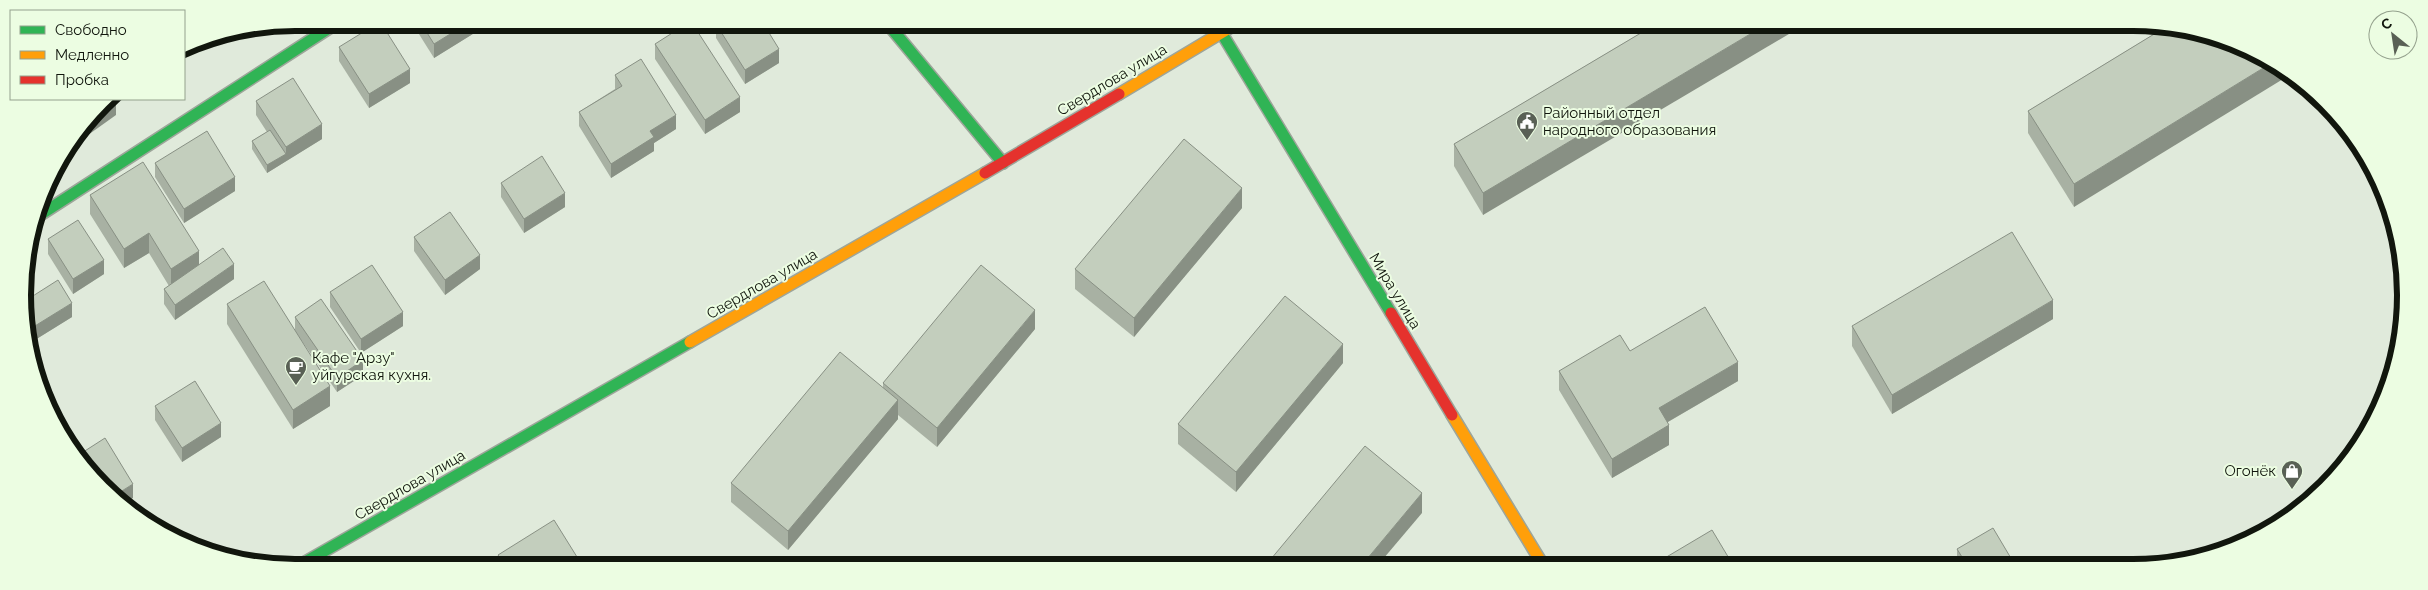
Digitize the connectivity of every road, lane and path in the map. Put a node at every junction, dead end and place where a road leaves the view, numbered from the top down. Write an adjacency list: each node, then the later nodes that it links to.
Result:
1 (322, 31): 5 (street)
2 (894, 31): 4 (street)
3 (1221, 32): 4 (street, Свердлова улица); 7 (street, Мира улица)
4 (1003, 163): 6 (street, Свердлова улица)
5 (44, 212)
6 (310, 559)
7 (1539, 559)

